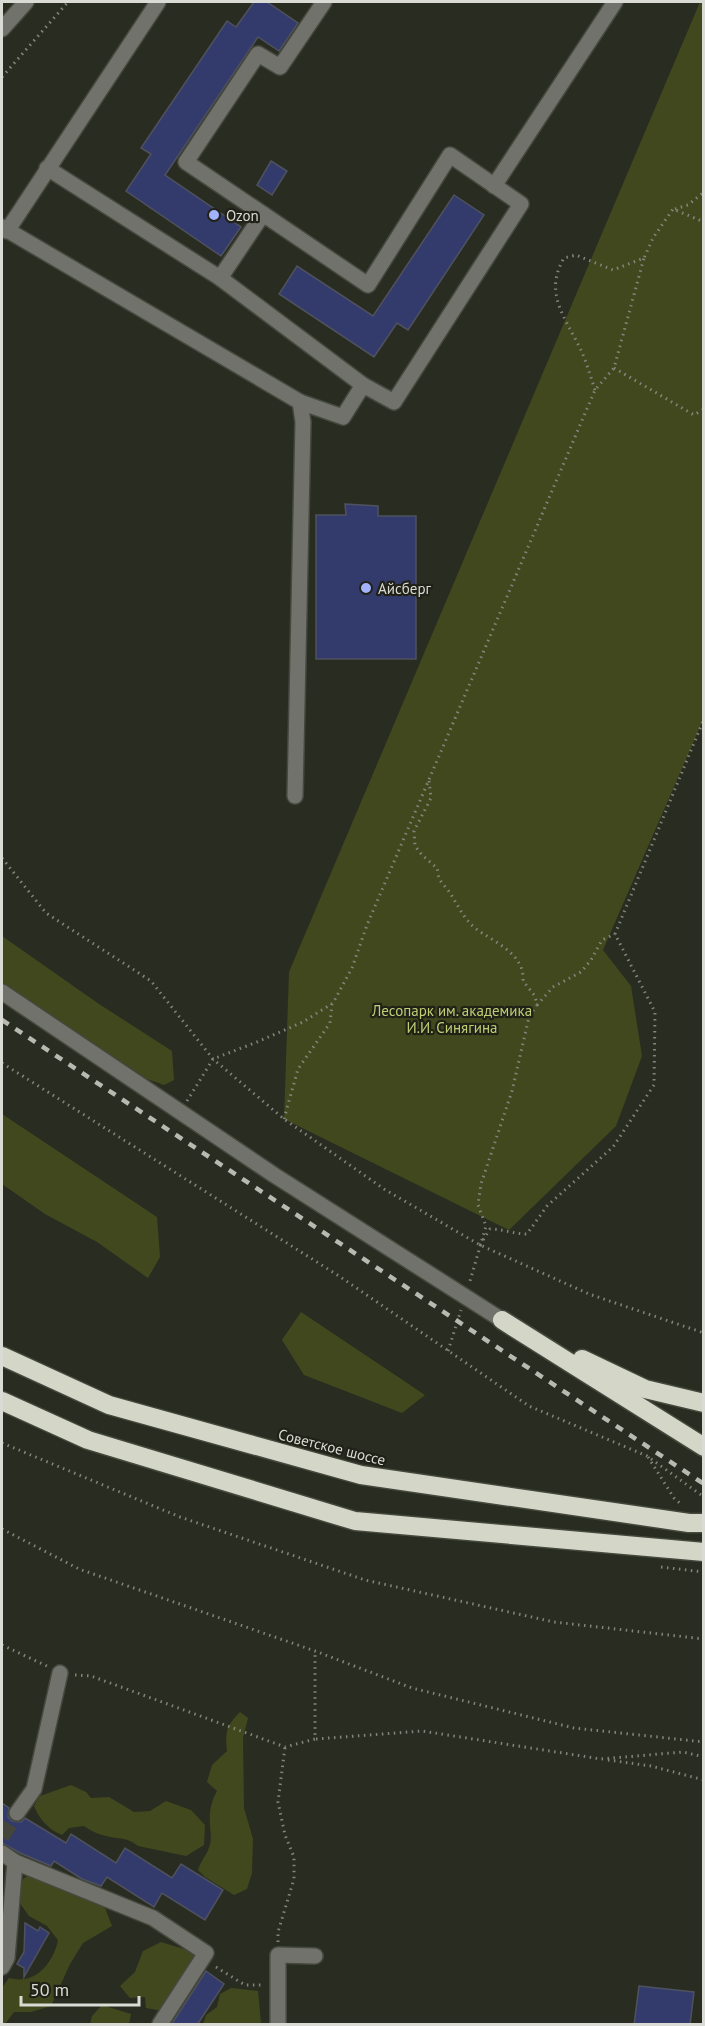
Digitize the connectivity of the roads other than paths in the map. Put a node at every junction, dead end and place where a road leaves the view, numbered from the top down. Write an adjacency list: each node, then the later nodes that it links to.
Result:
1 (26, 2): 5 (street)
2 (158, 2): 6 (street)
3 (324, 2): 8 (street)
4 (615, 2): 7 (street)
5 (2, 29)
6 (47, 168): 9 (street); 10 (street)
7 (494, 186): 8 (street); 11 (street)
8 (263, 214): 10 (street)
9 (4, 229): 12 (street)
10 (220, 278): 11 (street)
11 (363, 385): 12 (street)
12 (300, 402): 13 (street)
13 (295, 796)
14 (2, 992): 15 (street)
15 (502, 1320): 18 (highway); 19 (highway)
16 (2, 1356): 20 (highway, Советское шоссе)
17 (2, 1401): 21 (highway)
18 (704, 1403)
19 (704, 1447)
20 (696, 1523)
21 (704, 1552)
22 (60, 1673): 23 (street)
23 (17, 1813)
24 (2, 1853): 25 (street)
25 (15, 1862): 27 (street); 28 (street)
26 (315, 1956): 29 (street)
27 (2, 1967)
28 (160, 2025)
29 (278, 2025)

